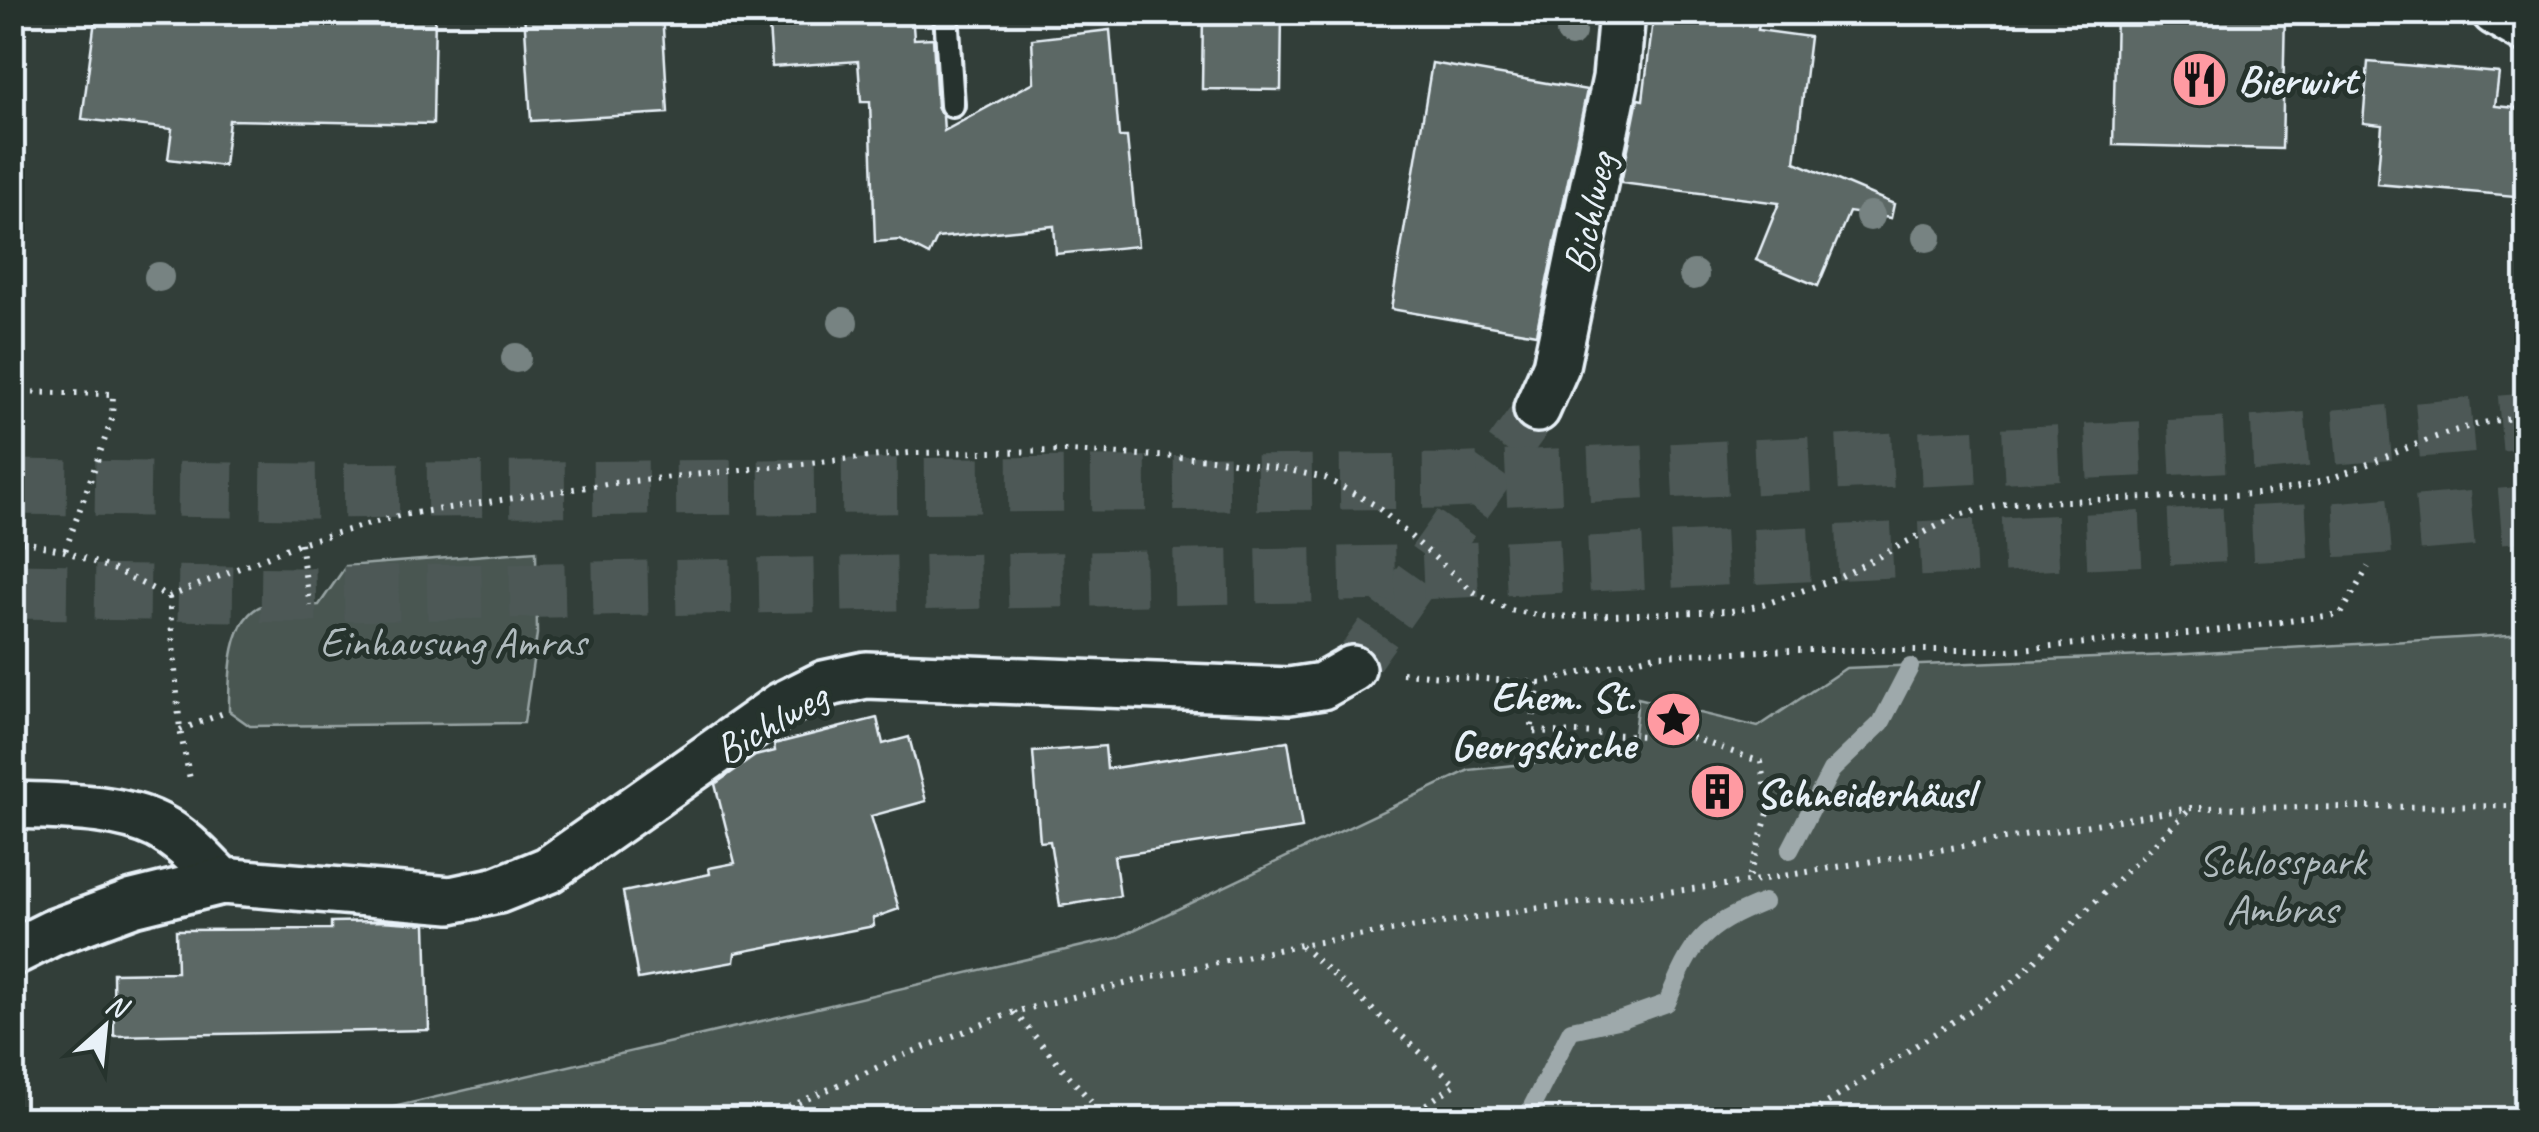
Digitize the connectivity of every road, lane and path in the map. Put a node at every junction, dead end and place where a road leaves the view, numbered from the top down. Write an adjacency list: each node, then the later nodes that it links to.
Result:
1 (946, 12): 5 (lane)
2 (1622, 12): 7 (street, Bichlweg)
3 (2495, 12): 4 (street)
4 (2526, 30)
5 (952, 105)
6 (12, 392): 11 (path)
7 (1537, 409)
8 (2526, 417): 10 (path)
9 (12, 539): 11 (path)
10 (300, 543): 13 (path); 14 (path)
11 (64, 550): 13 (path)
12 (2368, 567): 17 (path)
13 (169, 597): 19 (path)
14 (310, 606)
15 (1352, 669): 24 (street, Bichlweg)
16 (1456, 676): 17 (path)
17 (1539, 682): 25 (path)
18 (229, 711): 19 (path)
19 (180, 730): 23 (path)
20 (12, 805): 23 (street)
21 (2526, 806): 22 (path)
22 (2191, 808): 25 (path); 29 (path)
23 (176, 839): 24 (street)
24 (222, 882): 27 (street, Bichlweg)
25 (1747, 882): 26 (path)
26 (1300, 946): 28 (path); 32 (path)
27 (12, 952)
28 (1014, 1012): 30 (path); 31 (path)
29 (1810, 1114): 33 (path); 34 (path)
30 (760, 1120)
31 (1107, 1120)
32 (1403, 1120)
33 (1768, 1120)
34 (1825, 1120)

